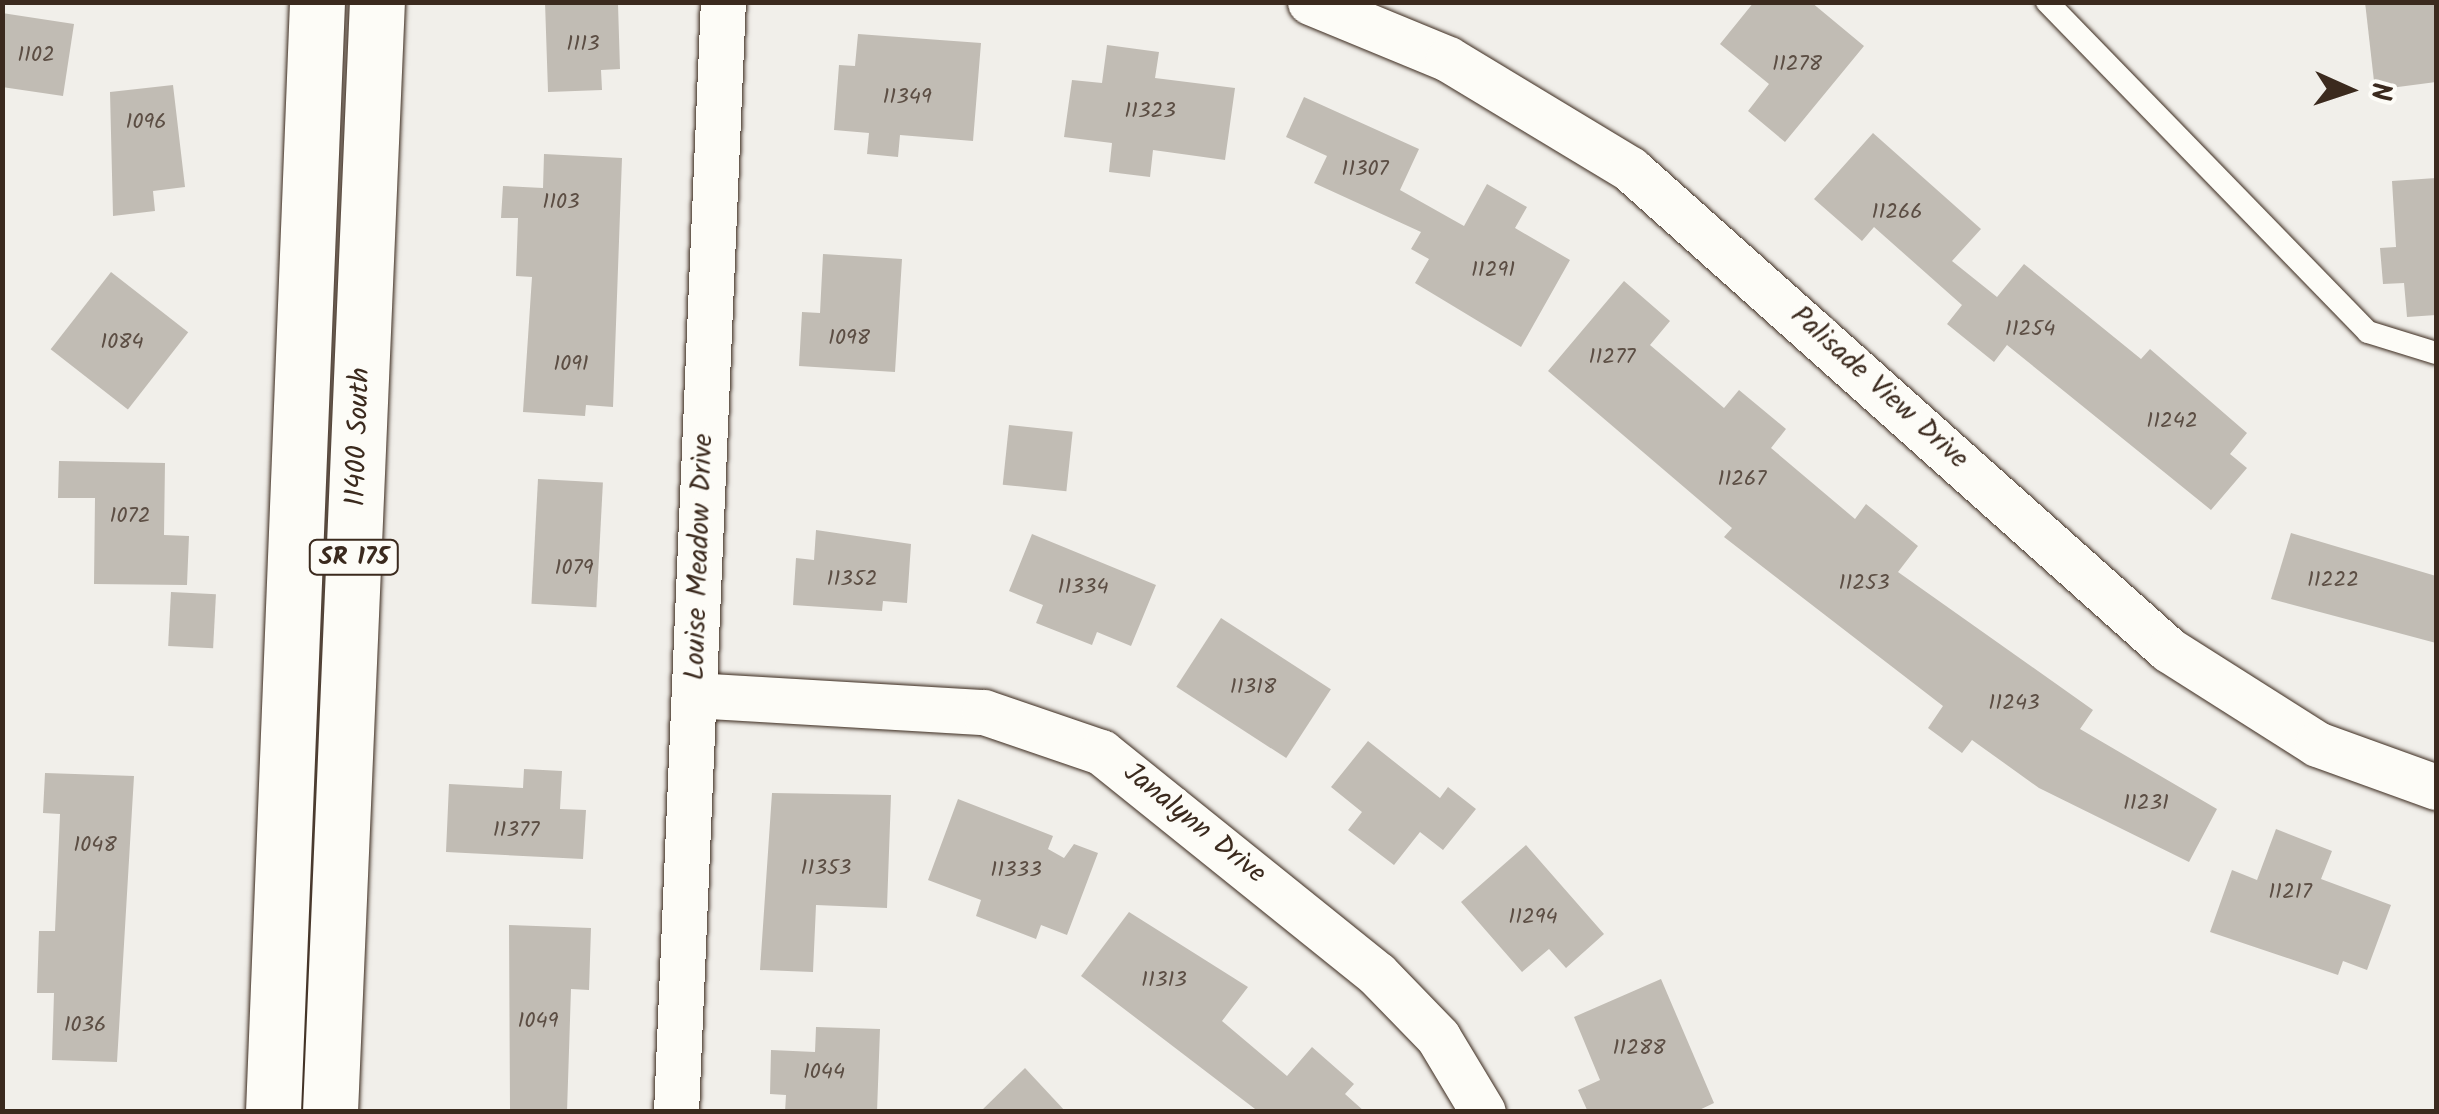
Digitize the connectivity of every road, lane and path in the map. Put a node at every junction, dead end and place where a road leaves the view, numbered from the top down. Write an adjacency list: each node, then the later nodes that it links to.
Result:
1 (317, 2): 9 (main road, SR 175)
2 (378, 2): 10 (main road, 11400 South / SR 175)
3 (723, 2): 7 (street, Louise Meadow Drive)
4 (1310, 2): 8 (street, Palisade View Drive)
5 (2047, 2): 6 (lane)
6 (2436, 353)
7 (694, 696): 11 (street, Louise Meadow Drive); 12 (street, Janalynn Drive)
8 (2436, 787)
9 (273, 1112)
10 (330, 1112)
11 (676, 1112)
12 (1484, 1112)

